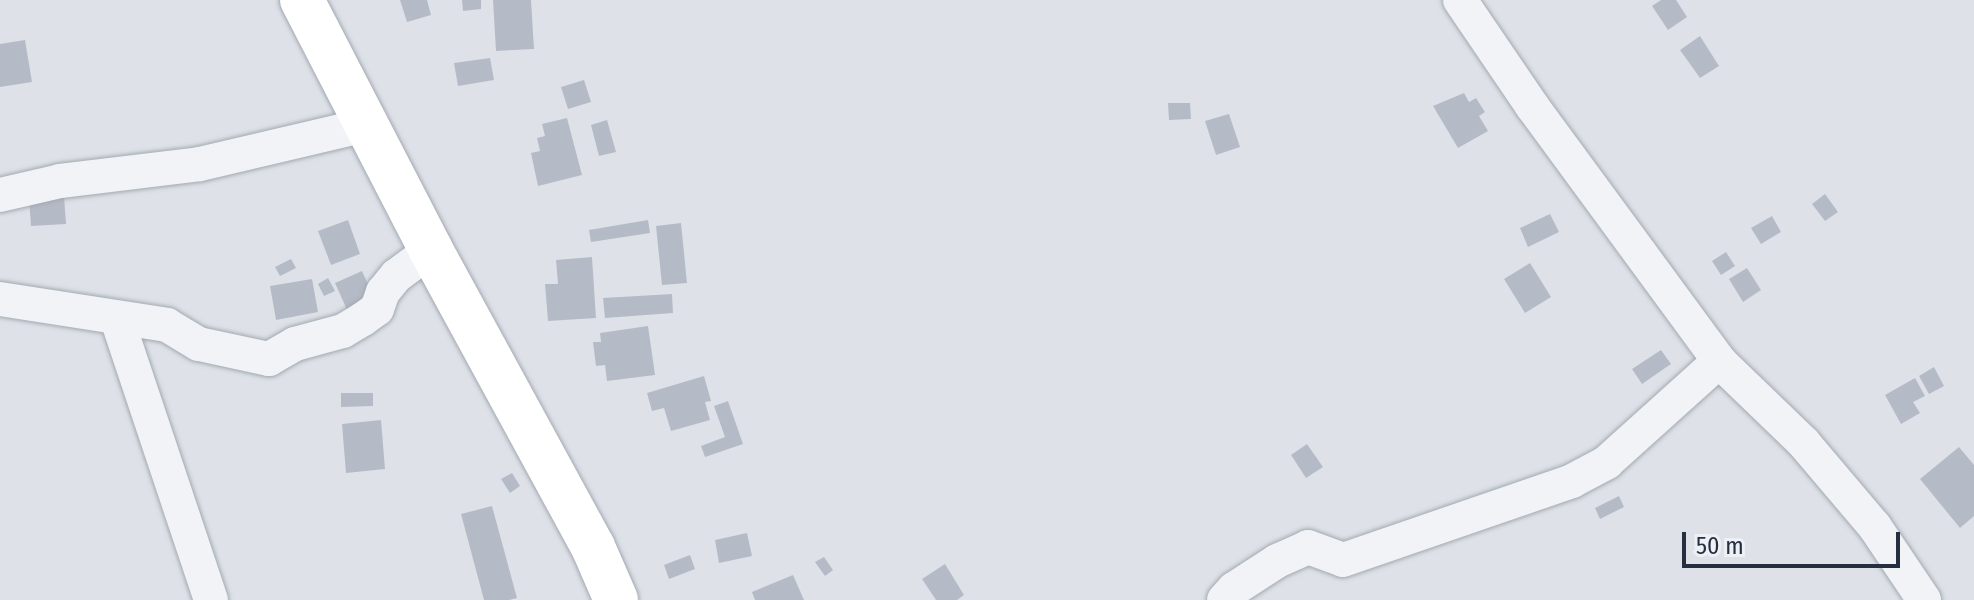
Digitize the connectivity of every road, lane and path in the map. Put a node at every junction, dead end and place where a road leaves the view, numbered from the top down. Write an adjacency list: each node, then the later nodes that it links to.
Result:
1 (302, 0): 3 (street)
2 (1460, 0): 8 (street)
3 (366, 125): 4 (street); 5 (street)
4 (0, 195)
5 (431, 250): 7 (street); 10 (street)
6 (0, 299): 7 (street)
7 (117, 319): 9 (street)
8 (1719, 361): 11 (street); 12 (street)
9 (211, 600)
10 (616, 600)
11 (1224, 600)
12 (1924, 600)

